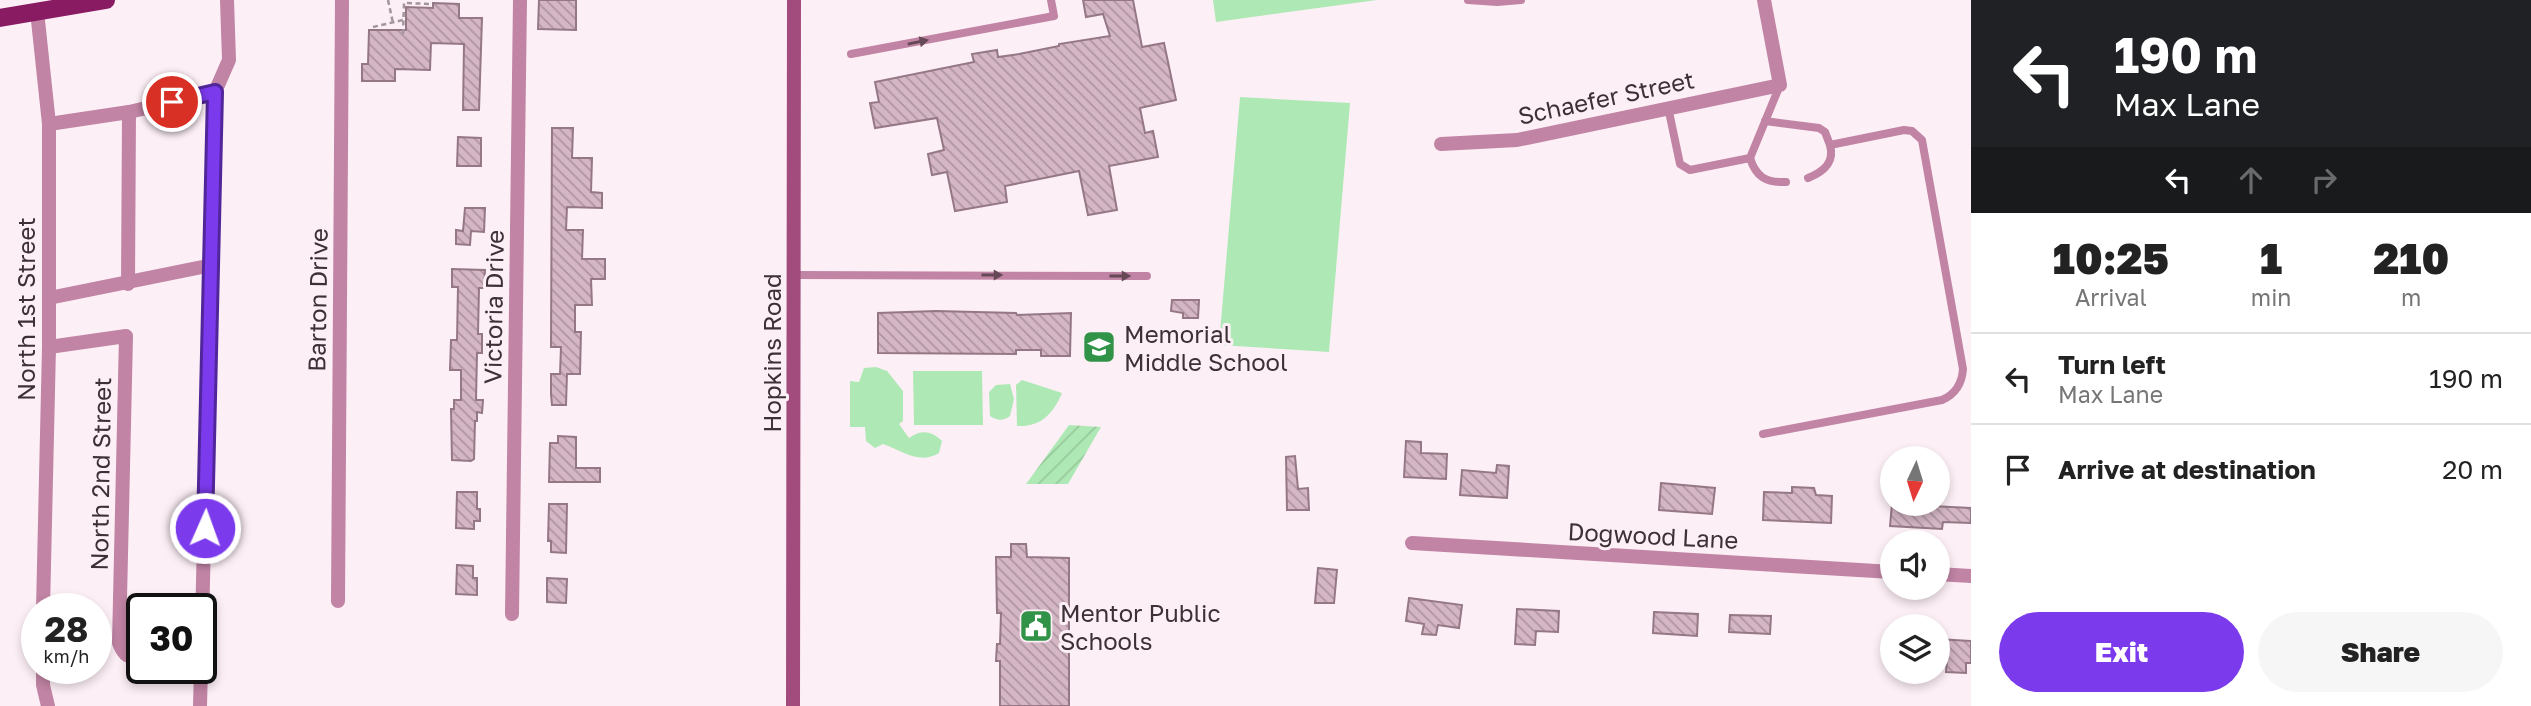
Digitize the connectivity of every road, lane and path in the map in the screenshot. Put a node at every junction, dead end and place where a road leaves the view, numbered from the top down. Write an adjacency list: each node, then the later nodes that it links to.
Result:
1 (106, 0): 12 (main road)
2 (227, 0): 20 (street)
3 (342, 0): 43 (street, Barton Drive)
4 (388, 0): 15 (path)
5 (520, 0): 44 (street, Victoria Drive)
6 (794, 0): 31 (street, Hopkins Road)
7 (1051, 0): 18 (lane, one-way to 7)
8 (1468, 0): 9 (lane)
9 (1521, 0)
10 (1764, 0): 19 (street)
11 (431, 4): 14 (path)
12 (37, 11): 13 (main road); 24 (street, North 1st Street)
13 (0, 18)
14 (403, 20): 15 (path); 17 (path)
15 (393, 23): 16 (path)
16 (373, 27)
17 (403, 34)
18 (851, 54)
19 (1780, 85): 21 (street, Schaefer Street); 23 (lane)
20 (215, 92): 22 (street); 30 (street)
21 (1668, 107): 25 (street, Schaefer Street); 27 (lane)
22 (129, 112): 24 (street); 33 (street)
23 (1765, 121): 26 (lane); 27 (lane)
24 (49, 124): 34 (street, North 1st Street)
25 (1441, 144)
26 (1830, 145): 28 (lane); 36 (lane)
27 (1750, 158): 29 (lane)
28 (1808, 178)
29 (1786, 183)
30 (212, 265): 33 (street); 42 (street)
31 (794, 275): 32 (lane, one-way to 32); 50 (street, Hopkins Road)
32 (1147, 276)
33 (128, 284): 34 (street)
34 (49, 298): 35 (street, North 1st Street)
35 (49, 347): 41 (street, North 1st Street); 45 (street, North 2nd Street)
36 (1763, 434)
37 (1412, 543): 38 (street, Dogwood Lane)
38 (1880, 571)
39 (1950, 575): 40 (street)
40 (1971, 576)
41 (43, 593)
42 (203, 593)
43 (338, 601)
44 (512, 614)
45 (126, 655)
46 (43, 684): 48 (street)
47 (201, 684): 49 (street)
48 (48, 706)
49 (200, 706)
50 (793, 706)

